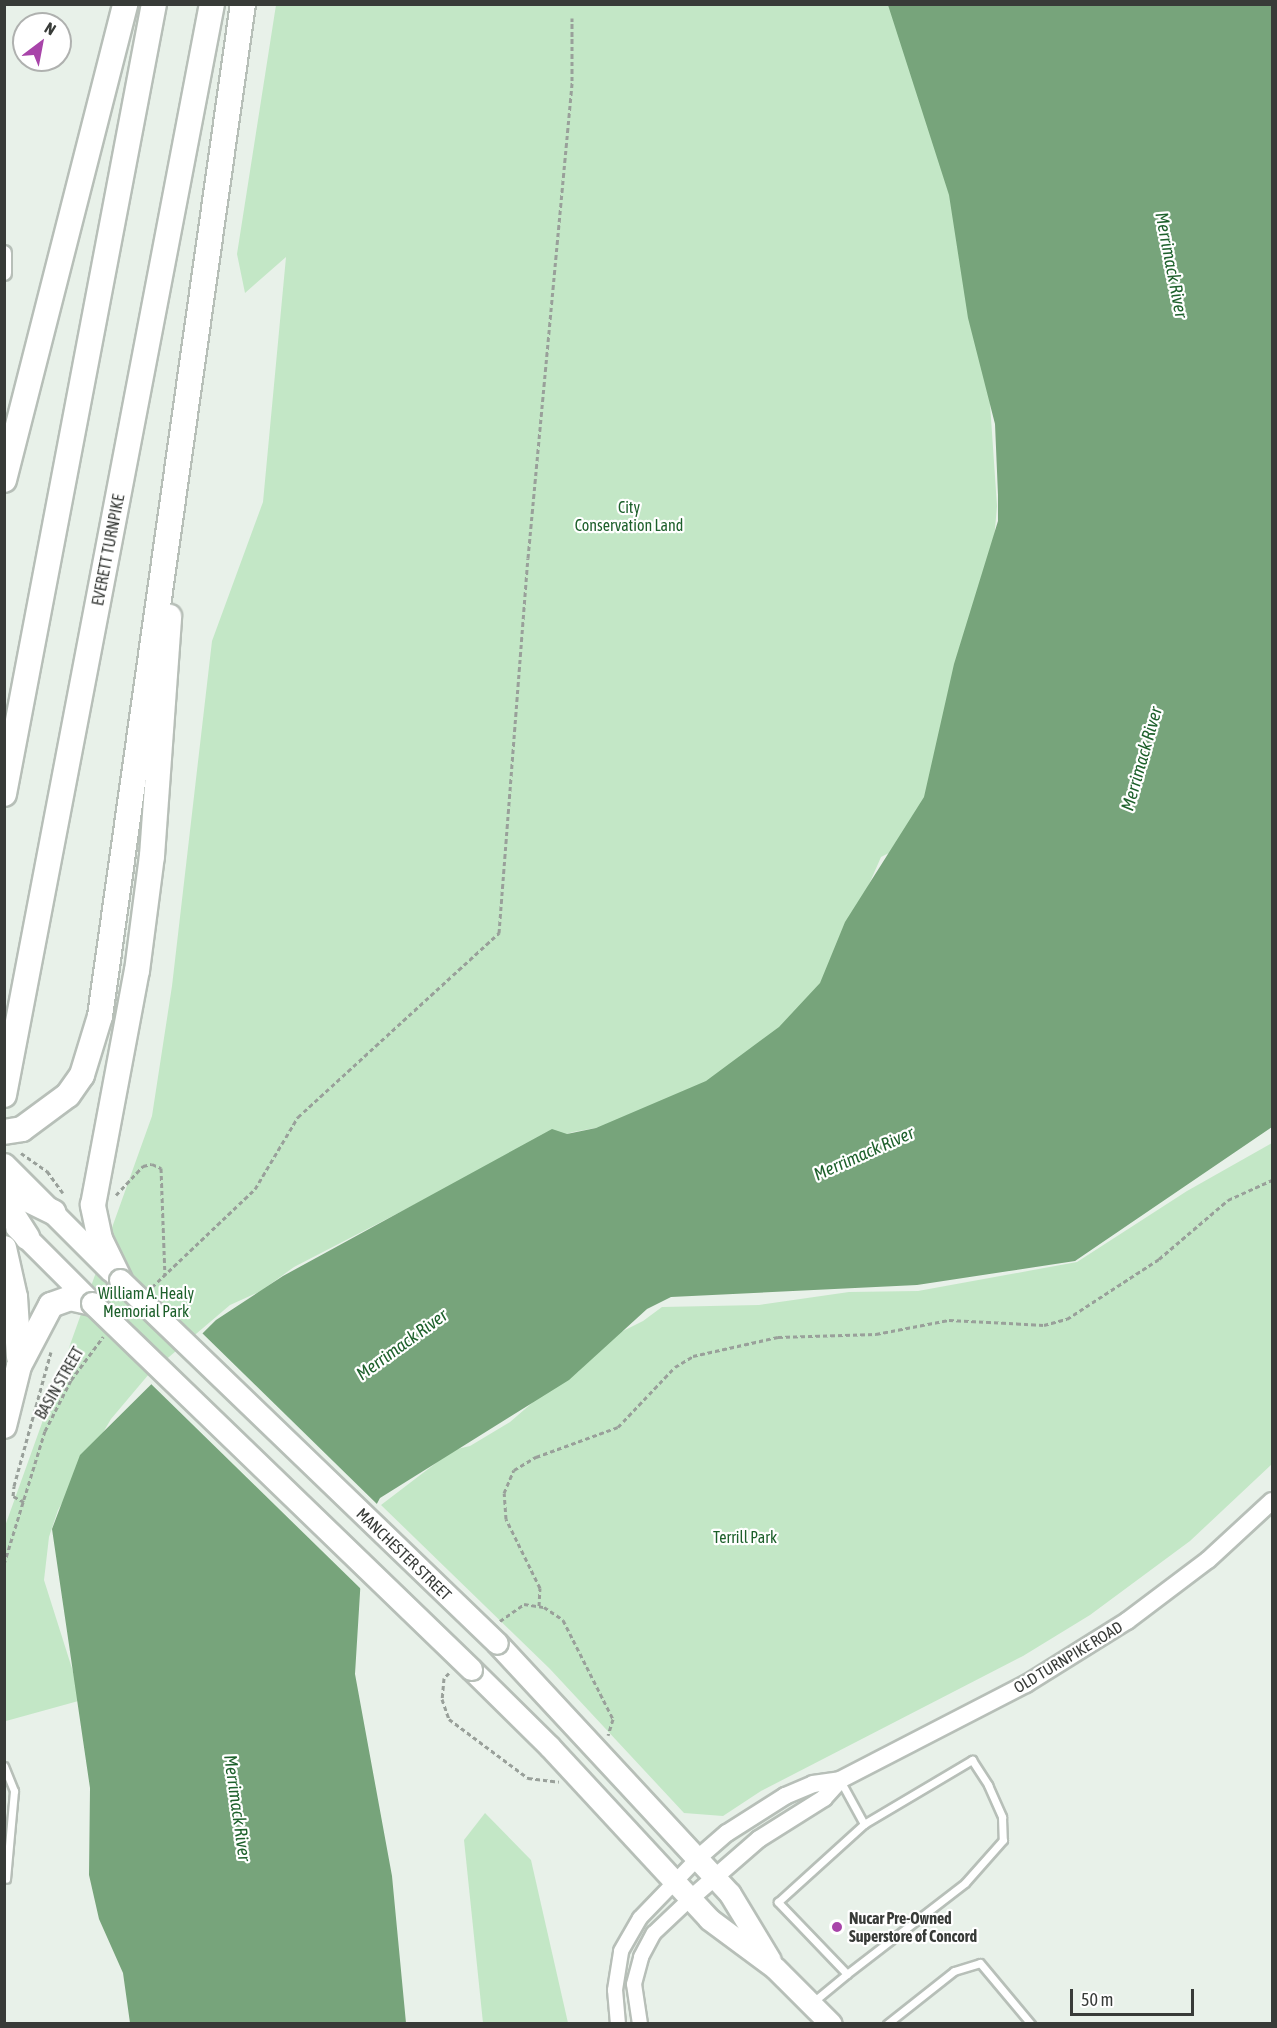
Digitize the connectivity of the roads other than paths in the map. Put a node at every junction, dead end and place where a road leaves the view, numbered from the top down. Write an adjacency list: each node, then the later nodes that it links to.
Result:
1 (125, 4): 8 (highway)
2 (154, 4): 11 (highway)
3 (212, 4): 12 (highway, EVERETT TURNPIKE)
4 (243, 4): 7 (highway)
5 (4, 253): 6 (street)
6 (4, 273)
7 (182, 423): 13 (highway); 21 (highway)
8 (14, 438): 9 (highway); 10 (highway)
9 (4, 466)
10 (4, 480)
11 (4, 794)
12 (6, 1086)
13 (4, 1132)
14 (11, 1158): 17 (main road, MANCHESTER STREET)
15 (4, 1188): 17 (highway)
16 (4, 1201): 19 (highway)
17 (60, 1205): 21 (main road, MANCHESTER STREET)
18 (4, 1216): 19 (main road, MANCHESTER STREET)
19 (27, 1237): 22 (main road, MANCHESTER STREET)
20 (4, 1248): 23 (highway)
21 (120, 1280): 29 (main road, MANCHESTER STREET, bridge)
22 (92, 1303): 23 (highway); 32 (main road, MANCHESTER STREET, bridge)
23 (19, 1366): 24 (highway)
24 (4, 1426)
25 (1272, 1501): 27 (street, OLD TURNPIKE ROAD)
26 (4, 1766): 31 (lane)
27 (840, 1780): 28 (lane); 29 (street, OLD TURNPIKE ROAD); 30 (street, OLD TURNPIKE ROAD)
28 (864, 1824): 35 (lane); 35 (lane)
29 (698, 1858): 30 (main road, MANCHESTER STREET); 32 (street)
30 (716, 1877): 33 (street, OLD TURNPIKE ROAD); 34 (main road, MANCHESTER STREET)
31 (6, 1879)
32 (674, 1881): 33 (main road, MANCHESTER STREET); 38 (street)
33 (690, 1899): 34 (main road, MANCHESTER STREET); 39 (street)
34 (775, 1968): 36 (main road, MANCHESTER STREET)
35 (847, 1974): 36 (lane)
36 (812, 2004): 40 (main road, MANCHESTER STREET)
37 (890, 2022): 41 (lane)
38 (618, 2024)
39 (640, 2024)
40 (831, 2024)
41 (1032, 2024)

